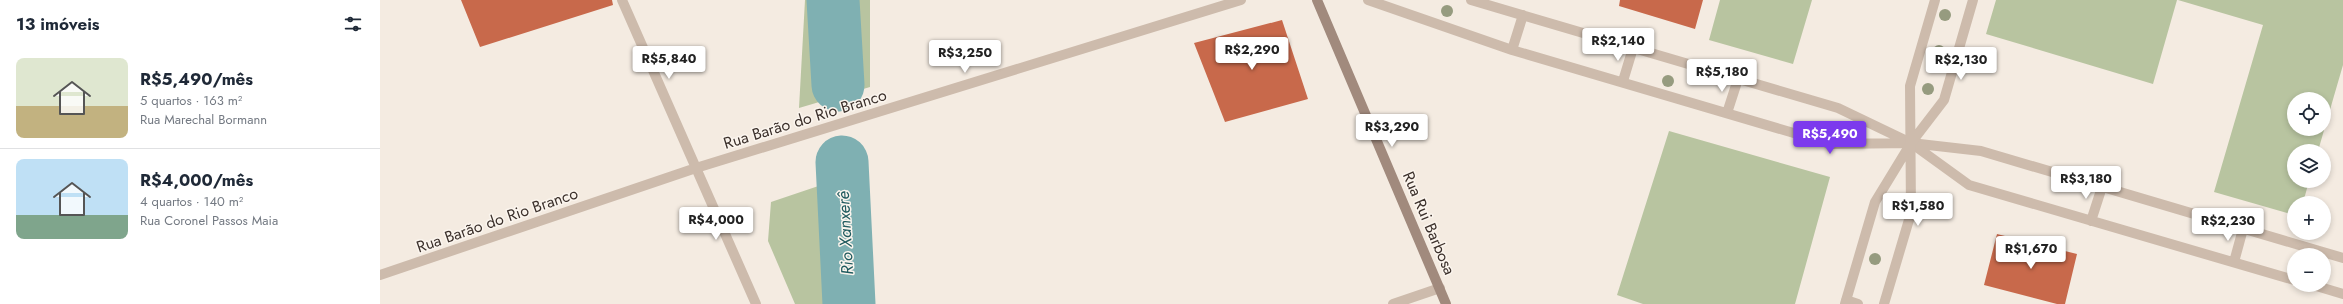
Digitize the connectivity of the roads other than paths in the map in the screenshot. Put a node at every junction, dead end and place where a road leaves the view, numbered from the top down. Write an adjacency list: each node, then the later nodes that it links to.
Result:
1 (622, 0): 15 (street)
2 (1242, 0): 15 (street, Rua Barão do Rio Branco)
3 (1317, 0): 23 (main road, Rua Rui Barbosa)
4 (1368, 0): 10 (street)
5 (1471, 0): 8 (street)
6 (1935, 0): 14 (street)
7 (1973, 0): 14 (street)
8 (1523, 15): 9 (street); 10 (street)
9 (1633, 48): 11 (street); 12 (street)
10 (1512, 50): 12 (street)
11 (1738, 79): 13 (street); 14 (street)
12 (1624, 81): 13 (street)
13 (1727, 113): 14 (street)
14 (1911, 143): 16 (street); 17 (street); 26 (street); 31 (street)
15 (696, 168): 21 (street, Rua Barão do Rio Branco); 27 (street)
16 (2102, 187): 17 (street); 18 (street)
17 (2091, 220): 20 (street)
18 (2243, 229): 19 (street); 20 (street)
19 (2343, 258)
20 (2234, 262): 22 (street)
21 (380, 275)
22 (2287, 278)
23 (1440, 288): 28 (street); 29 (main road, Rua Rui Barbosa)
24 (2331, 290): 25 (street)
25 (2343, 294)
26 (1845, 302): 30 (street)
27 (756, 304)
28 (1393, 304)
29 (1446, 304)
30 (1858, 304)
31 (1884, 304)

